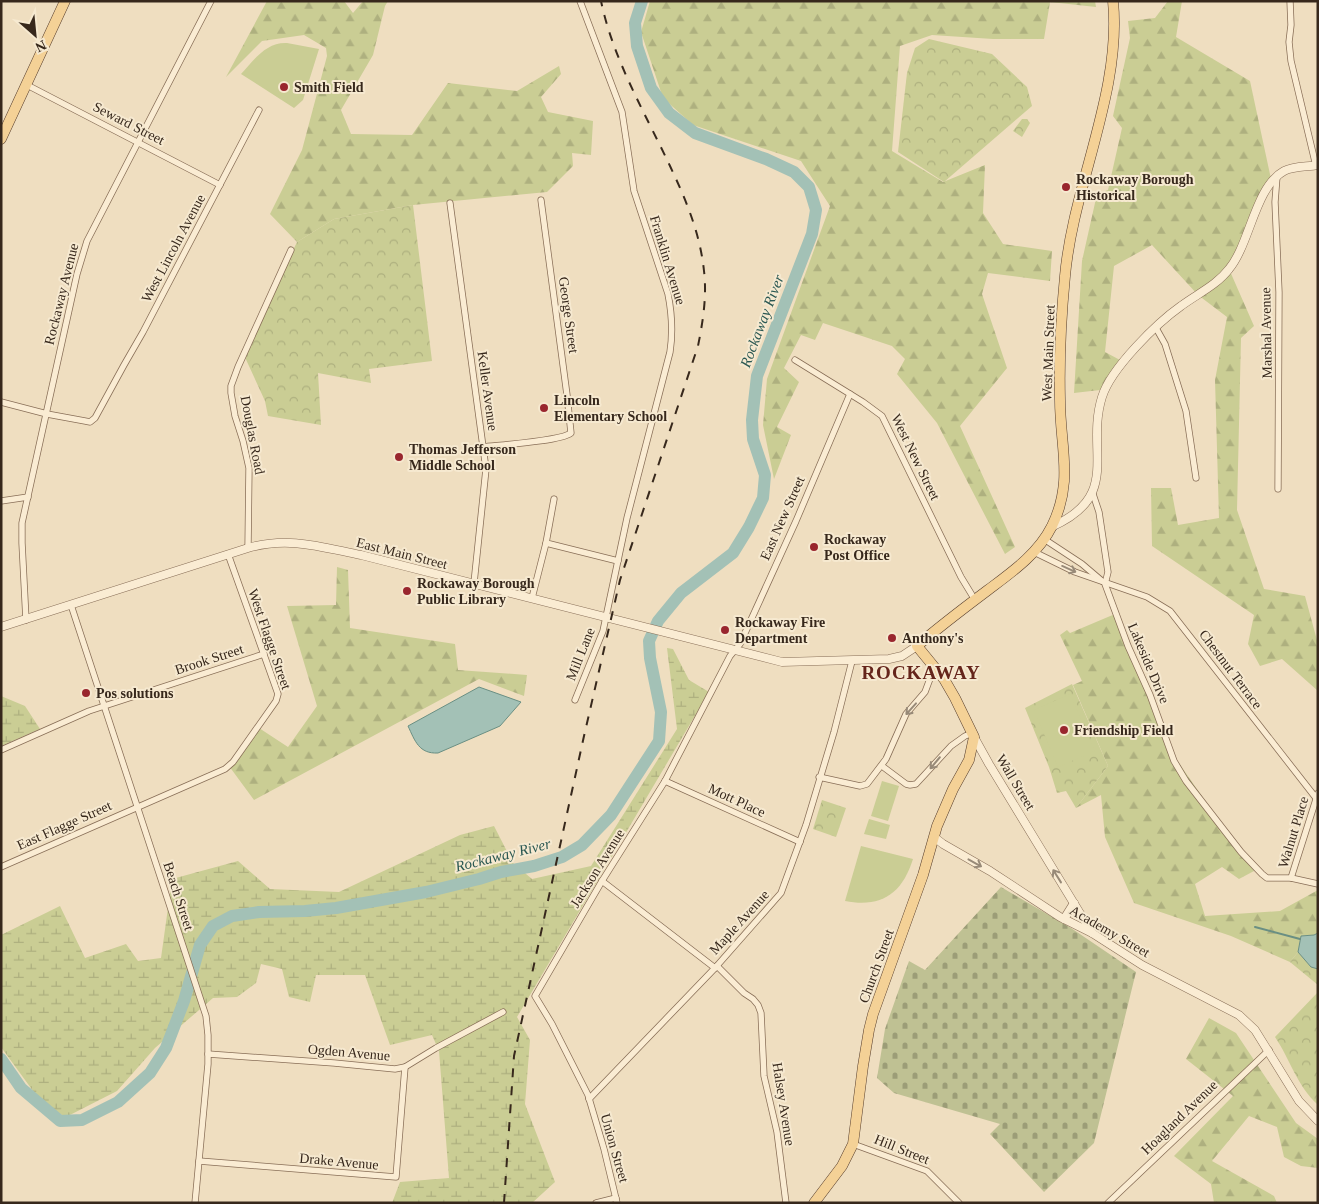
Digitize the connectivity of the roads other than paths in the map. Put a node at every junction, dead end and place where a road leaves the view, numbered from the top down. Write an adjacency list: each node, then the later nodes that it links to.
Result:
1 (65, 1): 6 (main road)
2 (211, 1): 9 (street, Rockaway Avenue)
3 (580, 1): 34 (street, Franklin Avenue)
4 (1113, 1): 28 (main road, West Main Street)
5 (1290, 1): 10 (street)
6 (27, 85): 8 (main road); 9 (street, Seward Street)
7 (259, 110): 12 (street, West Lincoln Avenue)
8 (1, 139)
9 (136, 143): 12 (street, Seward Street); 20 (street, Rockaway Avenue)
10 (1317, 165): 11 (street)
11 (1277, 176): 16 (street); 23 (street, Marshal Avenue)
12 (220, 185): 20 (street, West Lincoln Avenue)
13 (542, 200): 21 (street, George Street)
14 (450, 203): 21 (street, Keller Avenue)
15 (291, 250): 31 (street, Douglas Road)
16 (1156, 328): 22 (street); 24 (street)
17 (796, 360): 18 (street, West New Street)
18 (850, 394): 38 (street, West New Street); 44 (street, East New Street)
19 (1, 402): 20 (street)
20 (47, 414): 25 (street, Rockaway Avenue)
21 (483, 447): 35 (street, Keller Avenue)
22 (1196, 478)
23 (1278, 489)
24 (1093, 494): 28 (street); 36 (street, Lakeside Drive)
25 (28, 496): 27 (street); 41 (street, Rockaway Avenue)
26 (554, 499): 30 (street)
27 (1, 501)
28 (1051, 527): 29 (main road, West Main Street)
29 (1044, 540): 32 (main road, West Main Street); 36 (street, Chestnut Terrace)
30 (546, 543): 34 (street); 37 (street)
31 (248, 548): 33 (street, East Main Street); 35 (street, East Main Street)
32 (1034, 552): 36 (street, Chestnut Terrace, one-way to 36); 38 (main road, West Main Street)
33 (228, 554): 39 (street, East Main Street); 45 (street, West Flagge Street)
34 (618, 561): 40 (street, Franklin Avenue)
35 (474, 583): 37 (street, East Main Street)
36 (1105, 584): 57 (street, Chestnut Terrace); 62 (street, Lakeside Drive)
37 (532, 598): 40 (street, East Main Street)
38 (975, 600): 43 (main road, West Main Street)
39 (71, 605): 41 (street, East Main Street); 49 (street, Beach Street)
40 (606, 617): 44 (street, East Main Street); 48 (street, Mill Lane)
41 (26, 620): 42 (street, East Main Street)
42 (1, 628)
43 (917, 646): 46 (street, East Main Street); 47 (main road, Wall Street)
44 (735, 650): 46 (street, East Main Street); 56 (street, Jackson Avenue)
45 (264, 654): 49 (street, Brook Street); 58 (street, West Flagge Street)
46 (852, 661): 55 (street, Maple Avenue)
47 (934, 668): 50 (main road, Wall Street); 54 (street, one-way to 54)
48 (575, 700)
49 (104, 706): 51 (street, Brook Street); 58 (street, Beach Street)
50 (973, 735): 52 (street, Wall Street); 53 (main road, Church Street); 54 (street, one-way to 54)
51 (1, 750)
52 (984, 756): 53 (street); 65 (street, Wall Street, one-way to 52)
53 (969, 760): 59 (main road, Church Street)
54 (882, 766): 55 (street)
55 (819, 777): 60 (street, Maple Avenue)
56 (665, 781): 60 (street, Mott Place); 63 (street, Jackson Avenue)
57 (1316, 799): 62 (street, Walnut Place)
58 (137, 807): 61 (street, East Flagge Street); 71 (street, Beach Street)
59 (934, 837): 66 (street, Academy Street, one-way to 66); 75 (main road, Church Street)
60 (800, 842): 68 (street, Maple Avenue)
61 (2, 864)
62 (1291, 878): 64 (street, Lakeside Drive)
63 (602, 881): 68 (street, Halsey Avenue); 73 (street, Jackson Avenue)
64 (1318, 884)
65 (1074, 903): 66 (street); 67 (street, Wall Street)
66 (1064, 919): 67 (street, Academy Street)
67 (1092, 933): 70 (street, Academy Street)
68 (716, 967): 73 (street, Maple Avenue); 80 (street, Halsey Avenue)
69 (503, 1012): 72 (street, Ogden Avenue)
70 (1269, 1050): 74 (street, Academy Street); 83 (street, Hoagland Avenue)
71 (208, 1054): 72 (street, Ogden Avenue); 76 (street, Beach Street)
72 (405, 1067): 76 (street, Drake Avenue)
73 (589, 1099): 77 (street, Union Street)
74 (1318, 1121)
75 (853, 1144): 81 (main road, Church Street); 82 (street, Hill Street)
76 (199, 1161): 78 (street, Beach Street)
77 (617, 1200): 79 (street)
78 (195, 1203)
79 (596, 1203)
80 (786, 1203)
81 (814, 1203)
82 (960, 1203)
83 (1108, 1203)

